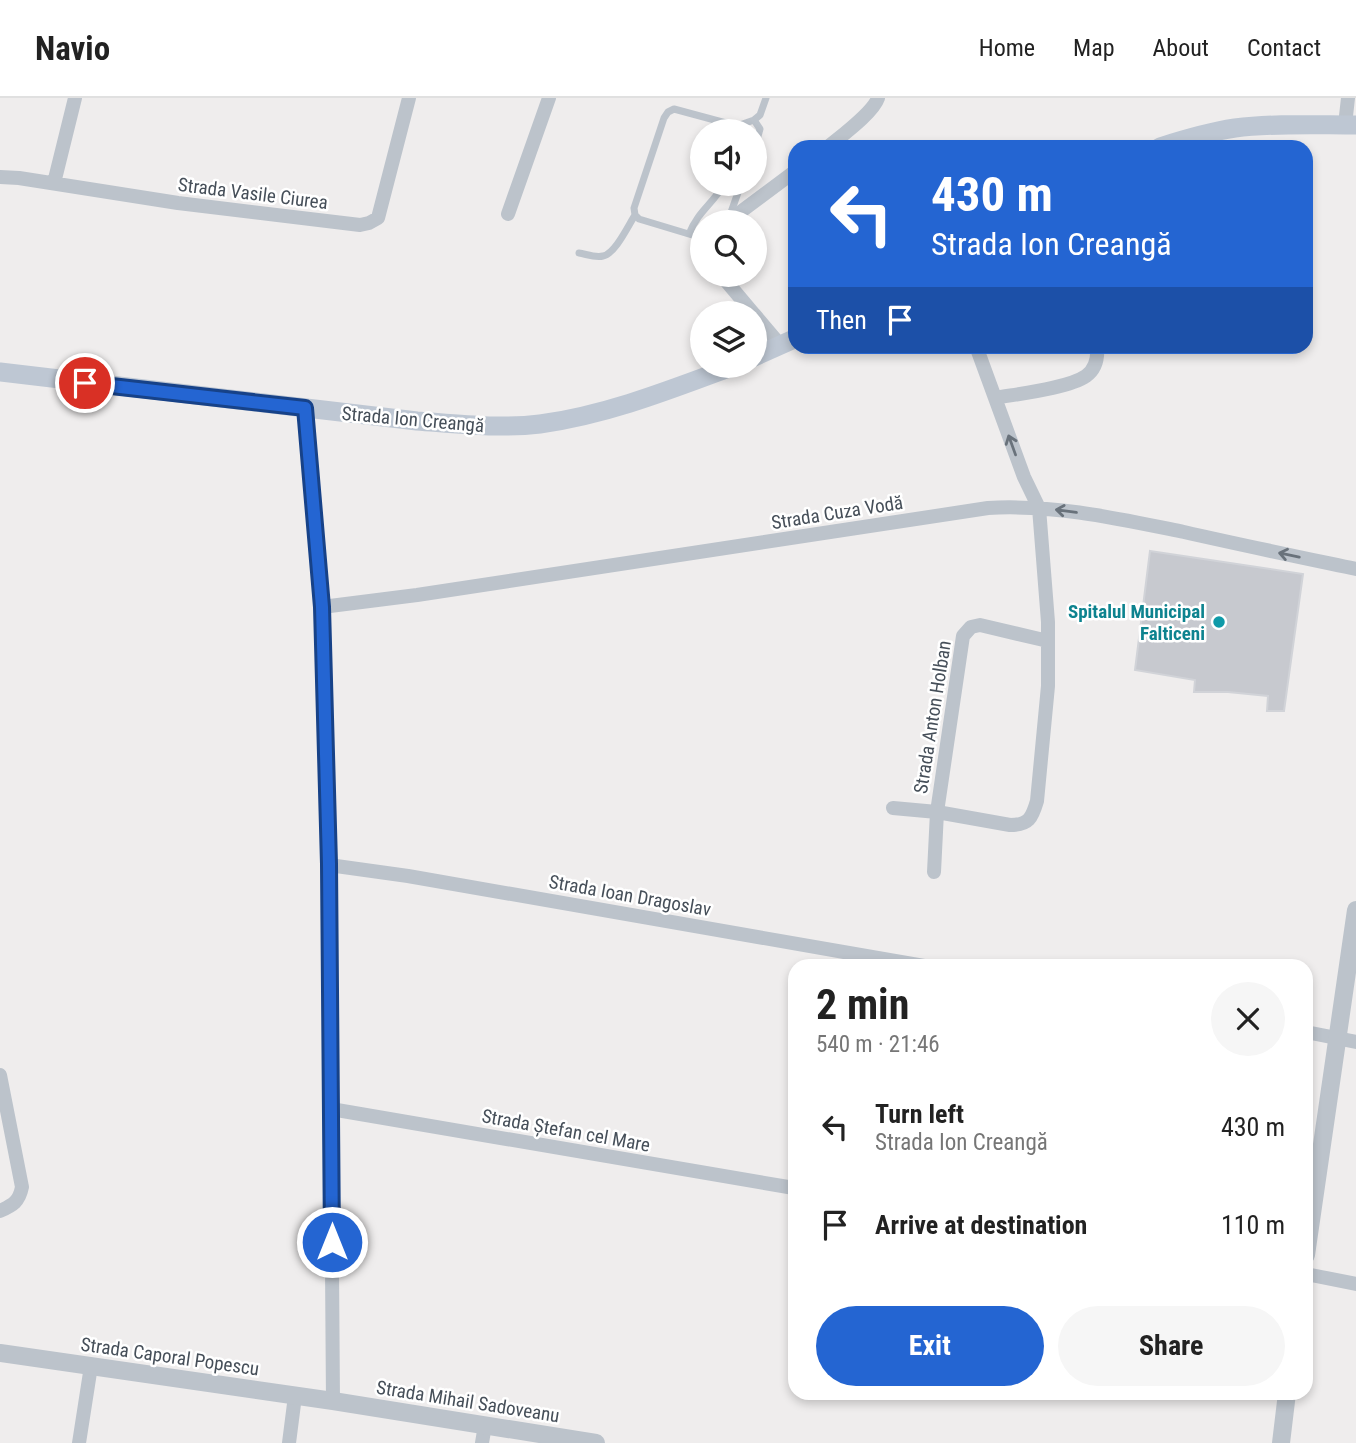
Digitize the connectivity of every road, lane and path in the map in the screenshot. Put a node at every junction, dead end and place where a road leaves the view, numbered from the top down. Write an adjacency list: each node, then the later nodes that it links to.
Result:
1 (75, 98): 14 (street)
2 (409, 98): 14 (street, Strada Vasile Ciurea)
3 (548, 98): 17 (street)
4 (766, 98): 8 (lane)
5 (878, 98): 10 (street)
6 (1348, 98): 9 (street)
7 (711, 119): 18 (lane)
8 (755, 119)
9 (1350, 125): 11 (main road)
10 (837, 140)
11 (1183, 140)
12 (788, 176): 16 (street)
13 (0, 177): 14 (street, Strada Vasile Ciurea)
14 (54, 183)
15 (716, 196): 19 (lane)
16 (743, 210)
17 (508, 214)
18 (635, 215): 19 (lane); 20 (lane)
19 (689, 234)
20 (579, 253)
21 (731, 287): 22 (street)
22 (743, 301)
23 (767, 325): 24 (street)
24 (788, 342): 25 (main road)
25 (767, 351)
26 (979, 354): 30 (street, Strada Anton Holban)
27 (1097, 354): 30 (street)
28 (0, 372): 31 (main road, Strada Ion Creangă)
29 (701, 378): 31 (main road, Strada Ion Creangă)
30 (995, 398): 32 (street, Strada Anton Holban, one-way to 30)
31 (305, 408): 34 (street)
32 (1039, 508): 33 (street, Strada Cuza Vodă, one-way to 32); 34 (street, Strada Cuza Vodă); 35 (street, Strada Anton Holban)
33 (1356, 569)
34 (322, 607): 38 (street)
35 (1048, 641): 37 (street, Strada Anton Holban); 37 (street, Strada Anton Holban)
36 (893, 808): 37 (street, Strada Anton Holban)
37 (937, 812): 39 (street, Strada Anton Holban)
38 (329, 864): 41 (street, Strada Ioan Dragoslav); 46 (street)
39 (934, 872)
40 (1356, 910): 43 (street)
41 (884, 959)
42 (1313, 1033): 43 (street)
43 (1338, 1038): 44 (street); 48 (street)
44 (1356, 1041)
45 (0, 1075): 49 (street)
46 (331, 1109): 47 (street, Strada Ștefan cel Mare); 56 (street)
47 (788, 1187)
48 (1313, 1208)
49 (0, 1211)
50 (1313, 1275): 51 (street)
51 (1356, 1284)
52 (0, 1353): 53 (street, Strada Caporal Popescu)
53 (90, 1366): 54 (street, Strada Caporal Popescu); 58 (street)
54 (295, 1396): 56 (street, Strada Caporal Popescu); 59 (street)
55 (1286, 1400): 62 (street)
56 (333, 1401): 57 (street, Strada Mihail Sadoveanu)
57 (485, 1425): 60 (street); 61 (street, Strada Mihail Sadoveanu)
58 (79, 1443)
59 (289, 1443)
60 (482, 1443)
61 (596, 1443)
62 (1281, 1443)

